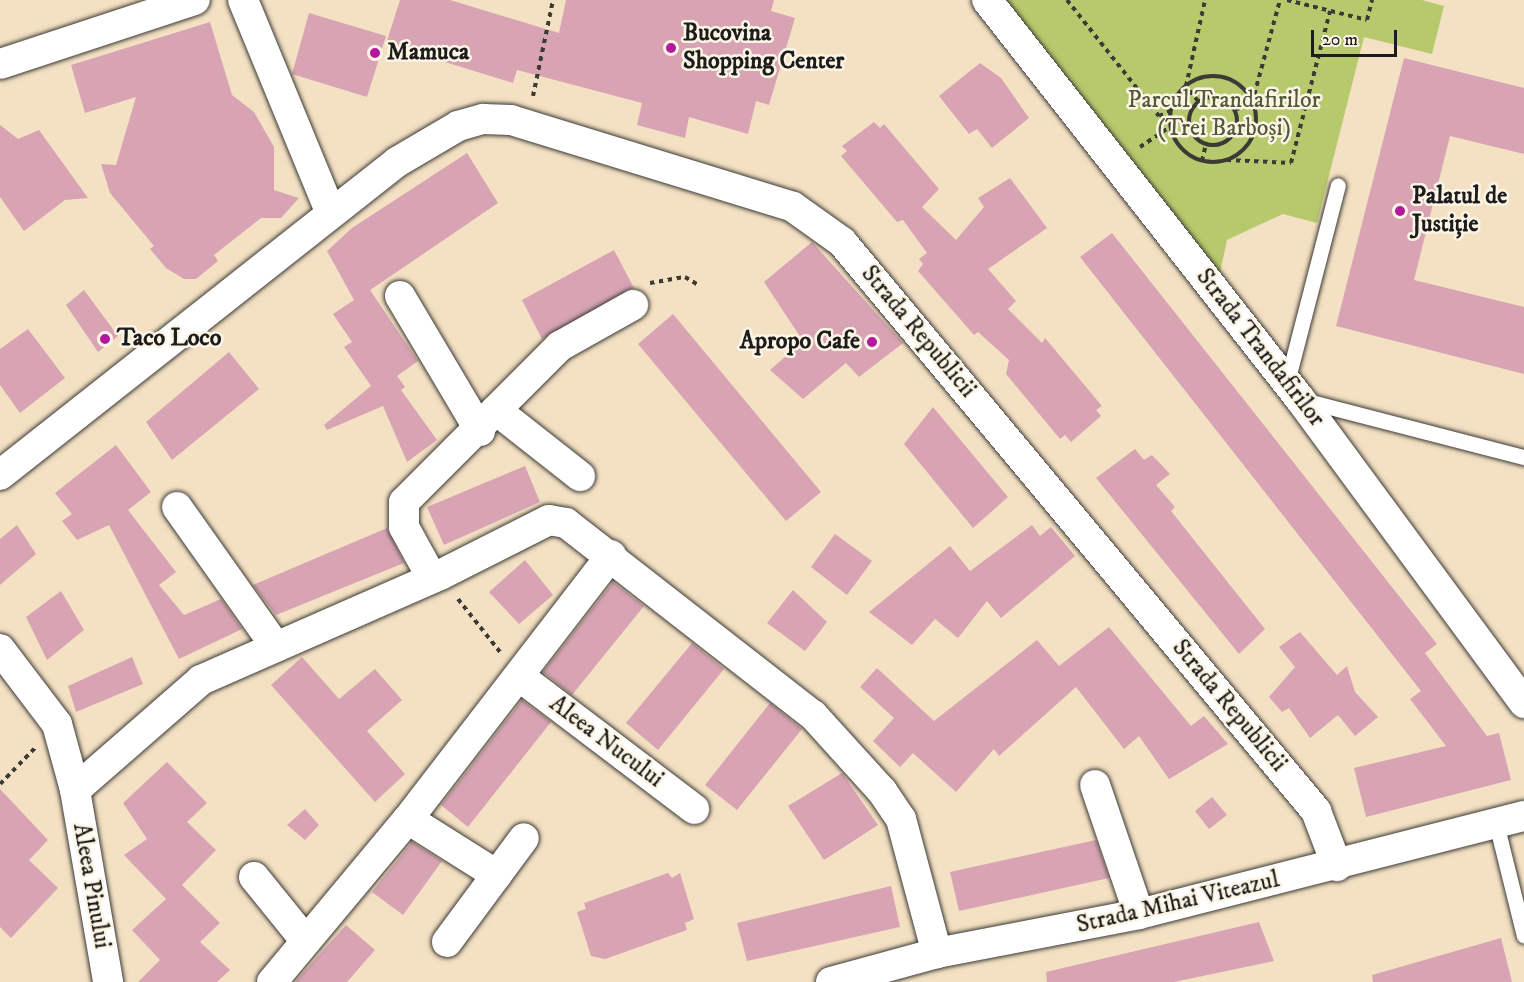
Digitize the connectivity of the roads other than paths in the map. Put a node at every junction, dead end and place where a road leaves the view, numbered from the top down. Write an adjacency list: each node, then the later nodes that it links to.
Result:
1 (195, 0): 4 (street)
2 (243, 0): 6 (street)
3 (987, 0): 9 (street, Strada Trandafirilor)
4 (0, 64)
5 (1338, 185): 9 (lane)
6 (331, 213): 12 (street, Strada Republicii); 27 (street, Strada Republicii)
7 (400, 296): 10 (street)
8 (633, 305): 10 (street)
9 (1293, 391): 11 (lane); 20 (street, Strada Trandafirilor)
10 (488, 420): 13 (street); 16 (street)
11 (1524, 458)
12 (0, 475)
13 (580, 476)
14 (177, 507): 17 (street)
15 (611, 555): 16 (street); 19 (street); 34 (street)
16 (436, 577): 17 (street)
17 (276, 647): 22 (street)
18 (0, 649): 22 (street, Aleea Pinului)
19 (519, 676): 23 (street, Aleea Nucului); 24 (street)
20 (1524, 703)
21 (1095, 785): 30 (street)
22 (75, 790): 35 (street, Aleea Pinului)
23 (694, 809)
24 (408, 819): 28 (street); 32 (street)
25 (1510, 820): 27 (street, Strada Mihai Viteazul); 31 (lane)
26 (524, 838): 28 (street)
27 (1337, 866): 30 (street, Strada Mihai Viteazul)
28 (497, 875): 33 (street)
29 (254, 877): 32 (street)
30 (1139, 914): 34 (street, Strada Mihai Viteazul)
31 (1524, 936)
32 (305, 940): 36 (street)
33 (447, 942)
34 (937, 953): 37 (street, Strada Mihai Viteazul)
35 (108, 982)
36 (272, 982)
37 (831, 982)

